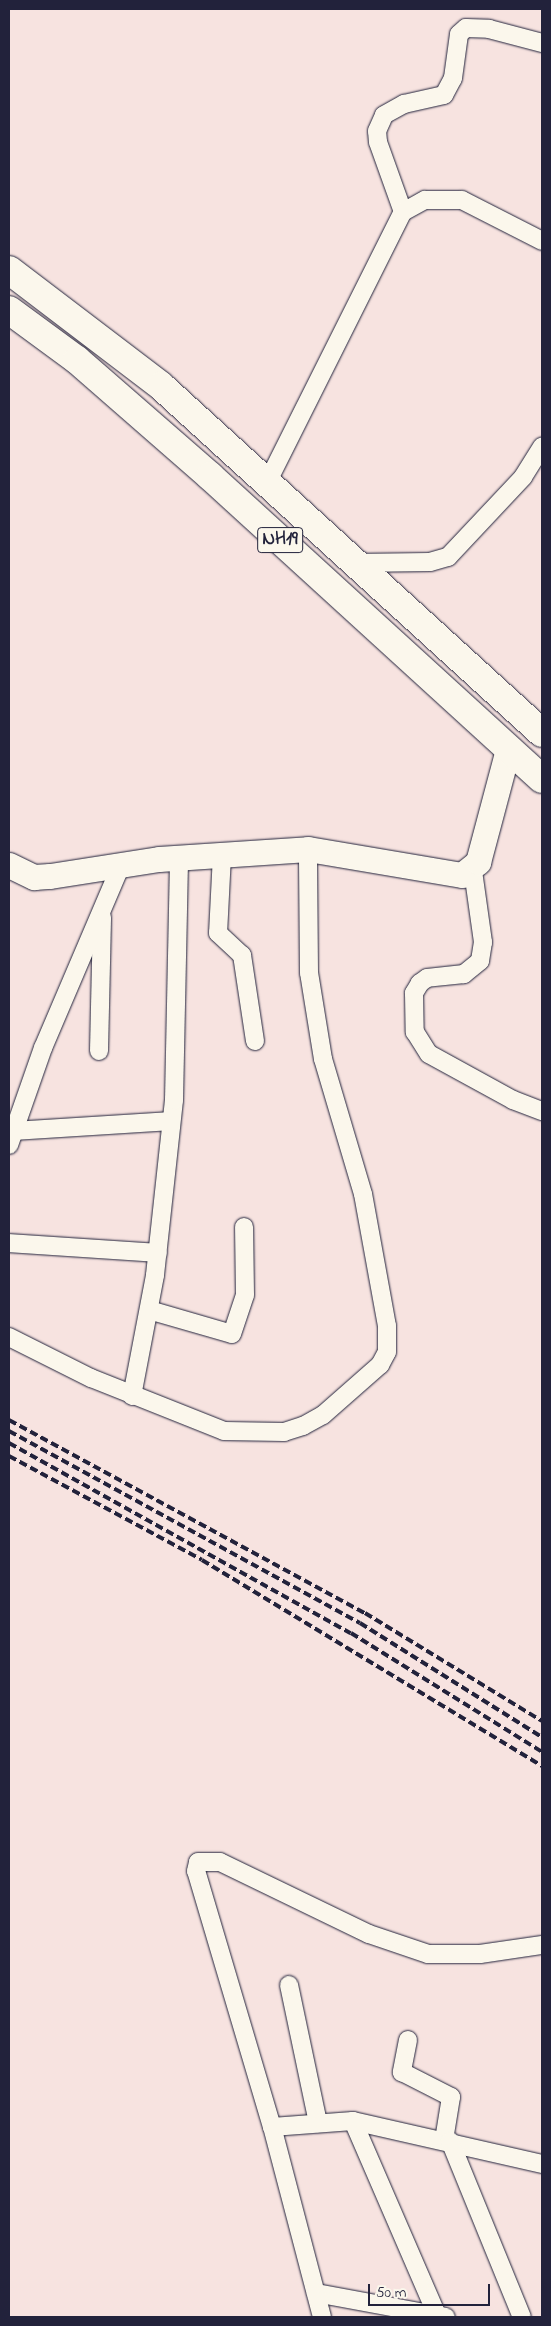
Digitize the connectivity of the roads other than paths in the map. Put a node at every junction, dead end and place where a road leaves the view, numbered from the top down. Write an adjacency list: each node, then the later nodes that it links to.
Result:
1 (542, 43): 2 (street)
2 (403, 212): 3 (street); 7 (street)
3 (542, 241)
4 (9, 270): 7 (highway, NH19)
5 (9, 310): 10 (highway, NH19)
6 (542, 447): 8 (street)
7 (267, 483): 8 (highway, NH19)
8 (355, 562): 9 (highway, NH19)
9 (542, 733)
10 (508, 749): 11 (highway, NH19); 17 (street)
11 (542, 779)
12 (308, 849): 13 (street); 17 (street); 29 (street)
13 (222, 855): 14 (street); 19 (street)
14 (180, 858): 16 (street); 22 (street)
15 (9, 865): 16 (street)
16 (121, 865): 18 (street)
17 (472, 871): 21 (street)
18 (101, 912): 20 (street); 23 (street)
19 (255, 1041)
20 (99, 1051)
21 (542, 1111)
22 (171, 1121): 23 (street); 26 (street)
23 (11, 1138)
24 (244, 1226): 27 (street)
25 (9, 1243): 26 (street)
26 (158, 1253): 27 (street)
27 (149, 1310): 29 (street)
28 (9, 1337): 29 (street)
29 (132, 1396)
30 (542, 1945): 35 (street)
31 (289, 1985): 34 (street)
32 (408, 2040): 36 (street)
33 (353, 2121): 34 (street); 36 (street); 40 (street)
34 (318, 2123): 35 (street)
35 (272, 2127): 38 (street)
36 (447, 2140): 37 (street); 41 (street)
37 (542, 2164)
38 (316, 2293): 39 (street); 40 (street)
39 (322, 2317)
40 (441, 2317)
41 (522, 2317)

